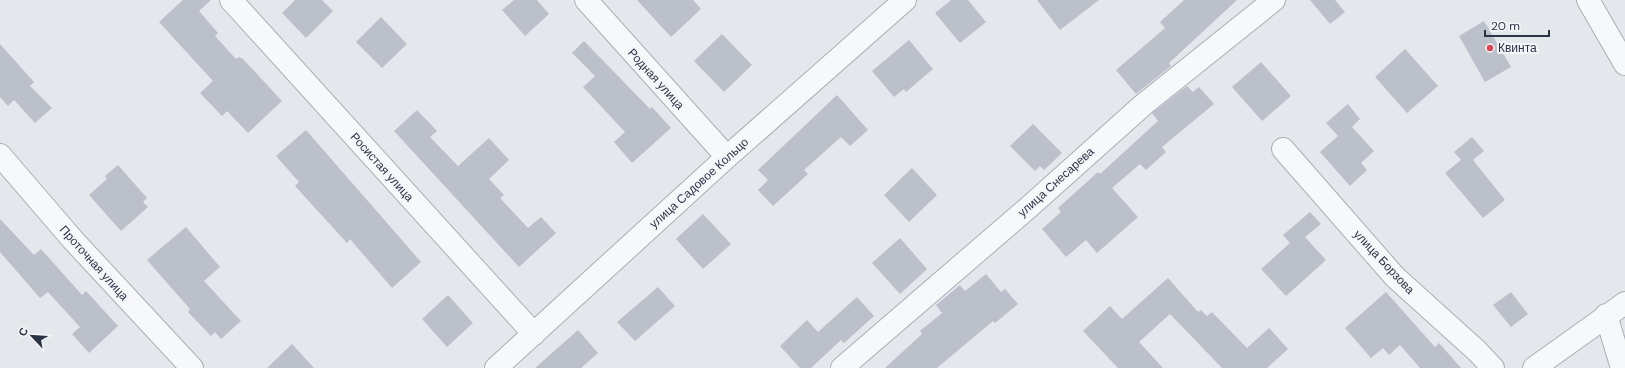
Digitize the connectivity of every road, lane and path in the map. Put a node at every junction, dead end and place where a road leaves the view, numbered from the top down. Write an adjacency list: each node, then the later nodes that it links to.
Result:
1 (231, 0): 12 (street, Росистая улица)
2 (586, 0): 9 (street, Родная улица)
3 (904, 0): 9 (street, улица Садовое Кольцо)
4 (1274, 0): 15 (street, улица Снесарева)
5 (1588, 0): 6 (street)
6 (1625, 64)
7 (1283, 149): 16 (street, улица Борзова)
8 (0, 155): 13 (street, Проточная улица)
9 (727, 157): 12 (street, улица Садовое Кольцо)
10 (1625, 303): 11 (street)
11 (1606, 315): 17 (street); 18 (street)
12 (534, 334): 14 (street, улица Садовое Кольцо)
13 (192, 368)
14 (496, 368)
15 (842, 368)
16 (1493, 368)
17 (1534, 368)
18 (1622, 368)

